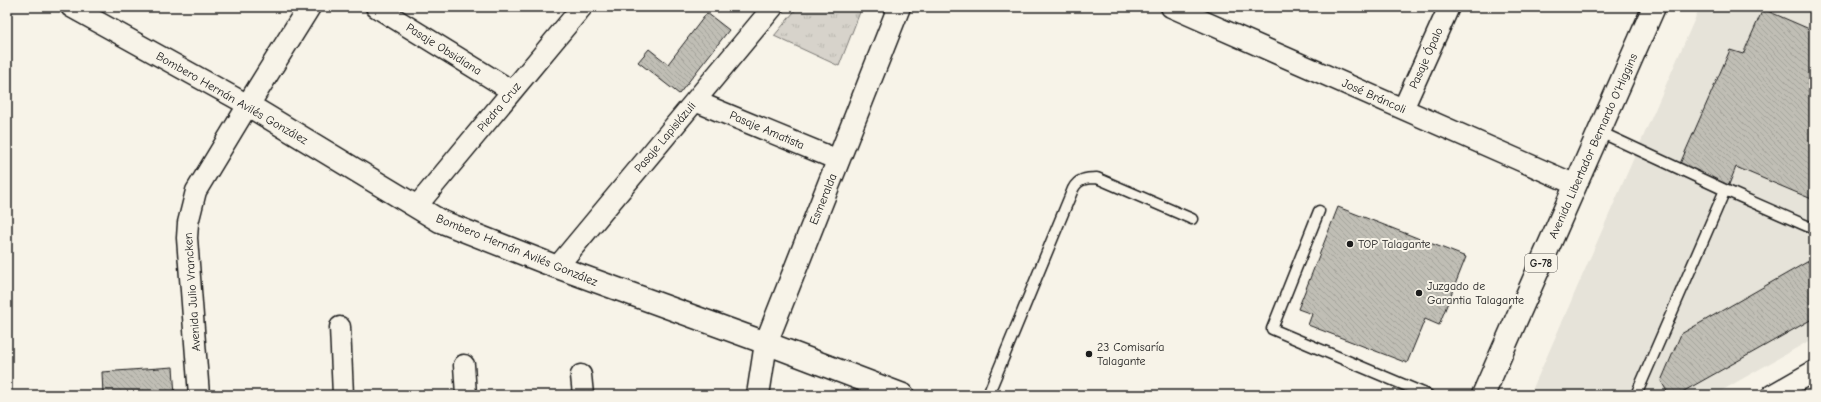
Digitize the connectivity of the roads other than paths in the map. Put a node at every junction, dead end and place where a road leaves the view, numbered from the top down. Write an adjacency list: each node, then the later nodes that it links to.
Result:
1 (71, 7): 10 (street, Bombero Hernán Avilés González)
2 (310, 7): 13 (street, Avenida Julio Vrancken)
3 (376, 7): 11 (street, Pasaje Obsidiana)
4 (582, 7): 11 (street, Piedra Cruz)
5 (773, 7): 12 (street, Pasaje Lapislázuli)
6 (899, 7): 16 (street, Esmeralda)
7 (1171, 7): 14 (street, José Bráncoli)
8 (1449, 7): 14 (street, Pasaje Ópalo)
9 (1654, 7): 15 (street, Avenida Libertador Bernardo O'Higgins / G-78)
10 (94, 12): 13 (street, Bombero Hernán Avilés González)
11 (512, 91): 19 (street, Piedra Cruz)
12 (696, 101): 16 (street, Pasaje Amatista); 23 (street, Pasaje Lapislázuli)
13 (248, 105): 19 (street, Bombero Hernán Avilés González); 29 (street, Avenida Julio Vrancken)
14 (1404, 109): 17 (street, José Bráncoli)
15 (1600, 132): 17 (street, Avenida Libertador Bernardo O'Higgins / G-78); 18 (lane)
16 (838, 160): 25 (street, Esmeralda)
17 (1576, 185): 37 (street, Avenida Libertador Bernardo O'Higgins / G-78)
18 (1725, 190): 22 (lane); 38 (lane)
19 (416, 207): 23 (street, Bombero Hernán Avilés González)
20 (1319, 211): 36 (lane)
21 (1192, 219): 35 (lane)
22 (1814, 229)
23 (558, 267): 25 (street, Bombero Hernán Avilés González)
24 (340, 327): 30 (street)
25 (766, 343): 33 (street, Esmeralda); 34 (street, Bombero Hernán Avilés González)
26 (464, 365): 31 (street)
27 (1814, 371): 39 (street)
28 (581, 375): 32 (street)
29 (199, 395)
30 (343, 395)
31 (466, 395)
32 (583, 395)
33 (758, 395)
34 (903, 395)
35 (988, 395)
36 (1428, 395)
37 (1483, 395)
38 (1636, 395)
39 (1772, 395)

